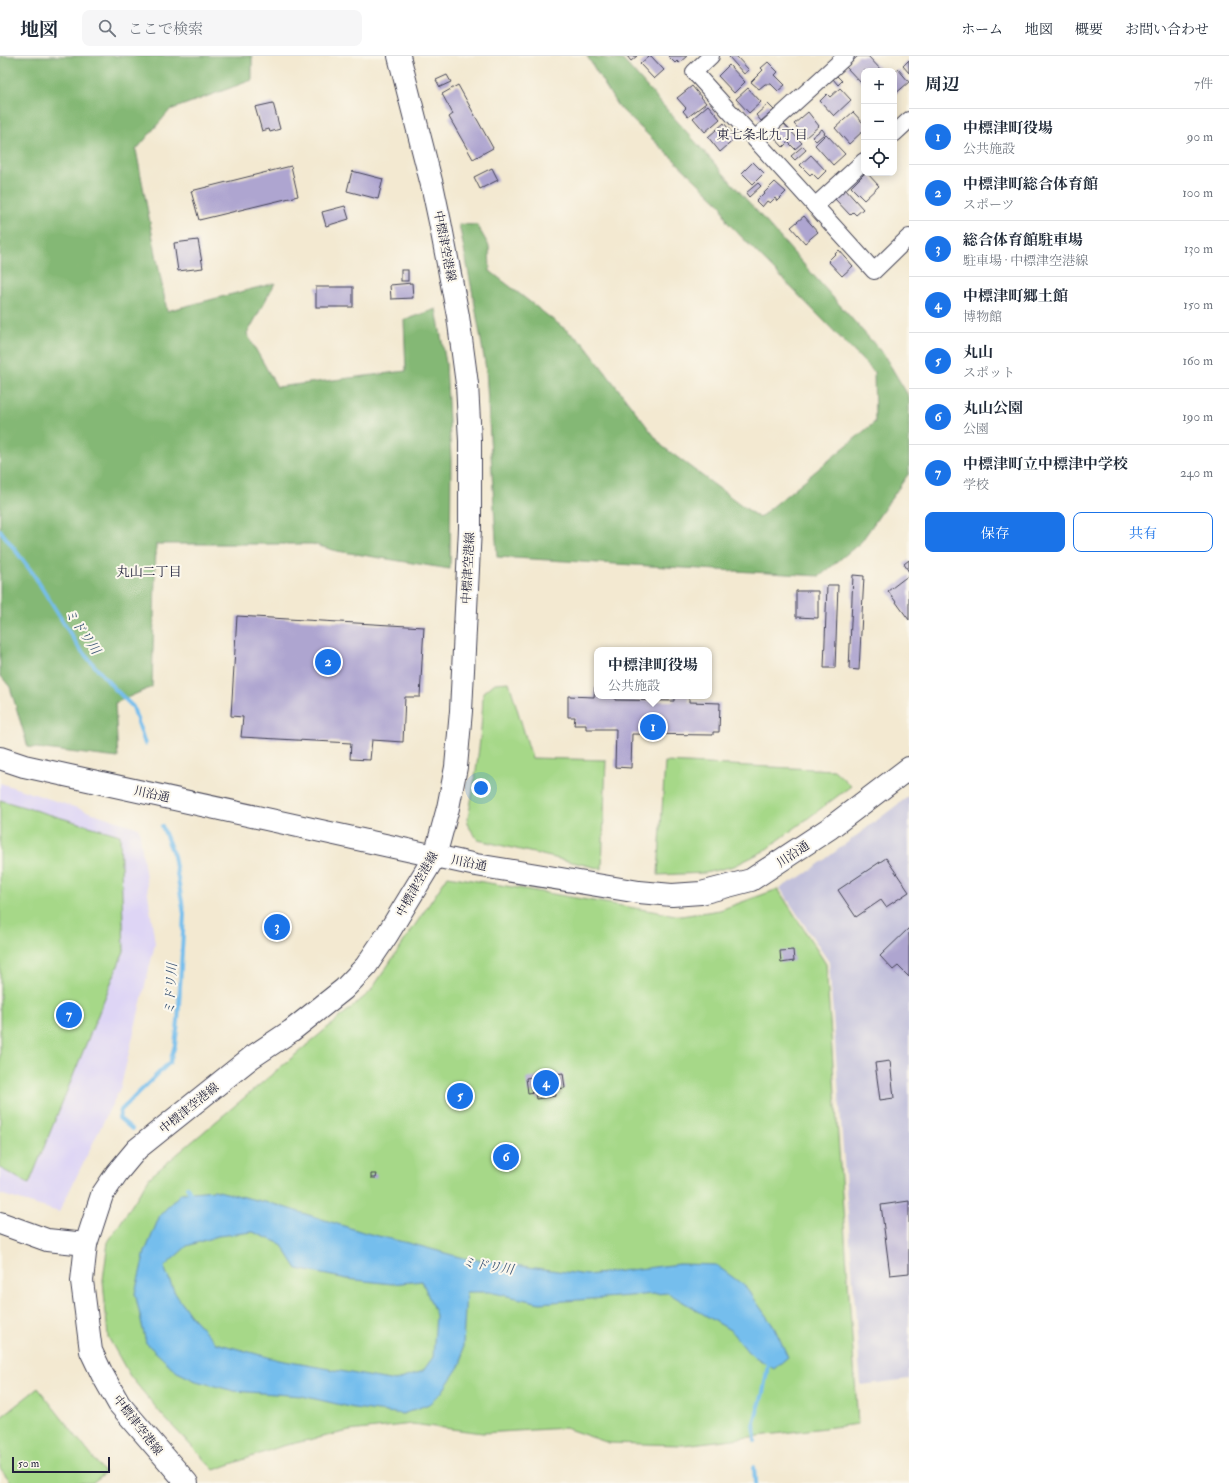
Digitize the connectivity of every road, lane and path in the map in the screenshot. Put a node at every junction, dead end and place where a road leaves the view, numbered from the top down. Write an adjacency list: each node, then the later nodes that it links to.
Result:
1 (399, 56): 12 (main road, 中標津空港線)
2 (711, 56): 6 (street)
3 (846, 56): 6 (street)
4 (909, 120): 5 (street)
5 (897, 131)
6 (755, 139): 8 (street)
7 (861, 164): 8 (street)
8 (815, 206): 9 (street)
9 (909, 237)
10 (0, 758): 12 (main road, 川沿通)
11 (909, 768): 12 (main road, 川沿通)
12 (435, 856): 14 (main road, 中標津空港線)
13 (0, 1223): 14 (main road)
14 (86, 1244): 15 (main road, 中標津空港線)
15 (187, 1483)

